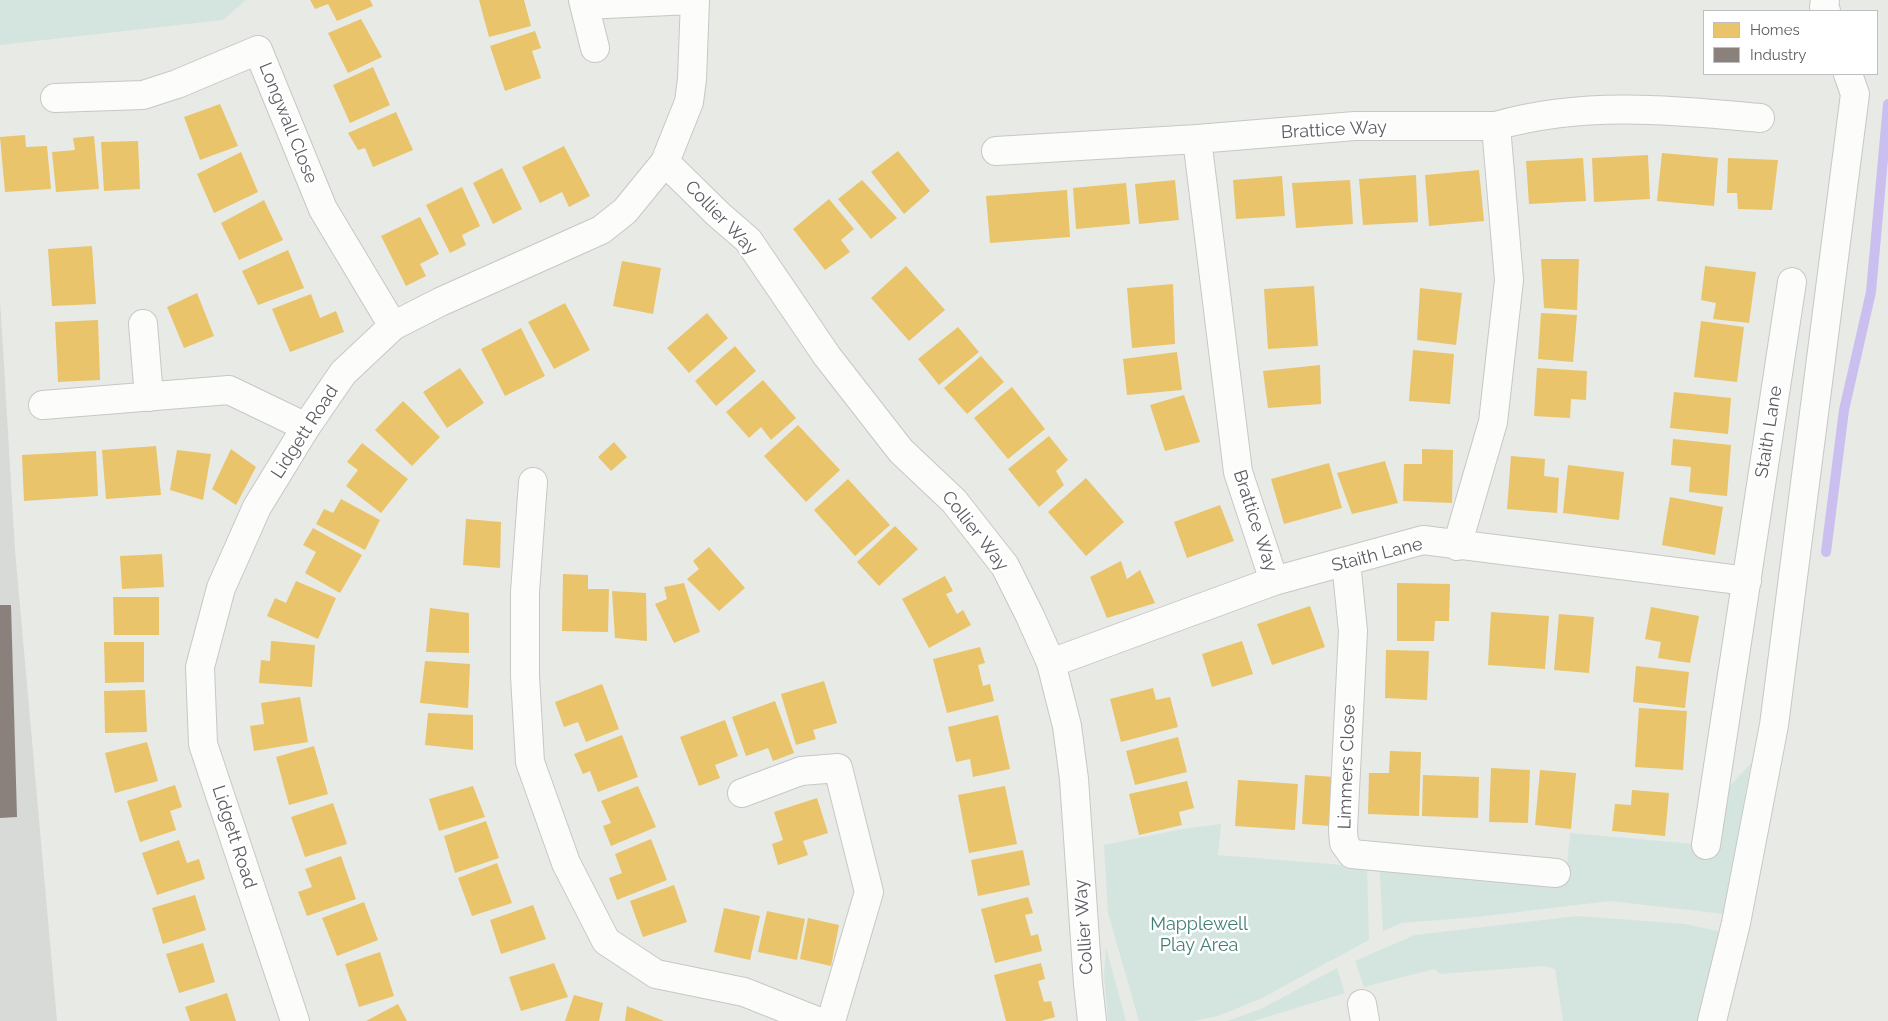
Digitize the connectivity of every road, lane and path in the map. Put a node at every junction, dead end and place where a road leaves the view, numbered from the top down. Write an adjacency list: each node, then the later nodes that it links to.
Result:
1 (691, 0): 3 (street)
2 (695, 0): 11 (street, Lidgett Road)
3 (584, 3): 4 (street)
4 (595, 48)
5 (1848, 75): 31 (street)
6 (55, 98): 14 (street, Longwall Close)
7 (1760, 118): 8 (street, Brattice Way)
8 (1496, 126): 9 (street, Brattice Way); 19 (street)
9 (1197, 139): 10 (street); 21 (street, Brattice Way)
10 (996, 151)
11 (665, 162): 14 (street, Lidgett Road); 23 (street, Collier Way)
12 (1792, 282): 22 (street, Staith Lane)
13 (143, 324): 15 (street)
14 (394, 326): 17 (street, Lidgett Road)
15 (149, 397): 16 (street); 17 (street)
16 (43, 405)
17 (306, 427): 27 (street, Lidgett Road)
18 (534, 482): 28 (street)
19 (1457, 546): 20 (street, Staith Lane); 22 (street, Staith Lane)
20 (1346, 562): 21 (street, Staith Lane); 26 (street, Limmers Close)
21 (1274, 581): 23 (street, Staith Lane)
22 (1747, 582): 25 (street, Staith Lane)
23 (1051, 663): 30 (street, Collier Way)
24 (742, 794): 29 (street)
25 (1706, 845)
26 (1556, 873)
27 (295, 1021)
28 (818, 1021)
29 (831, 1021)
30 (1092, 1021)
31 (1712, 1021)

